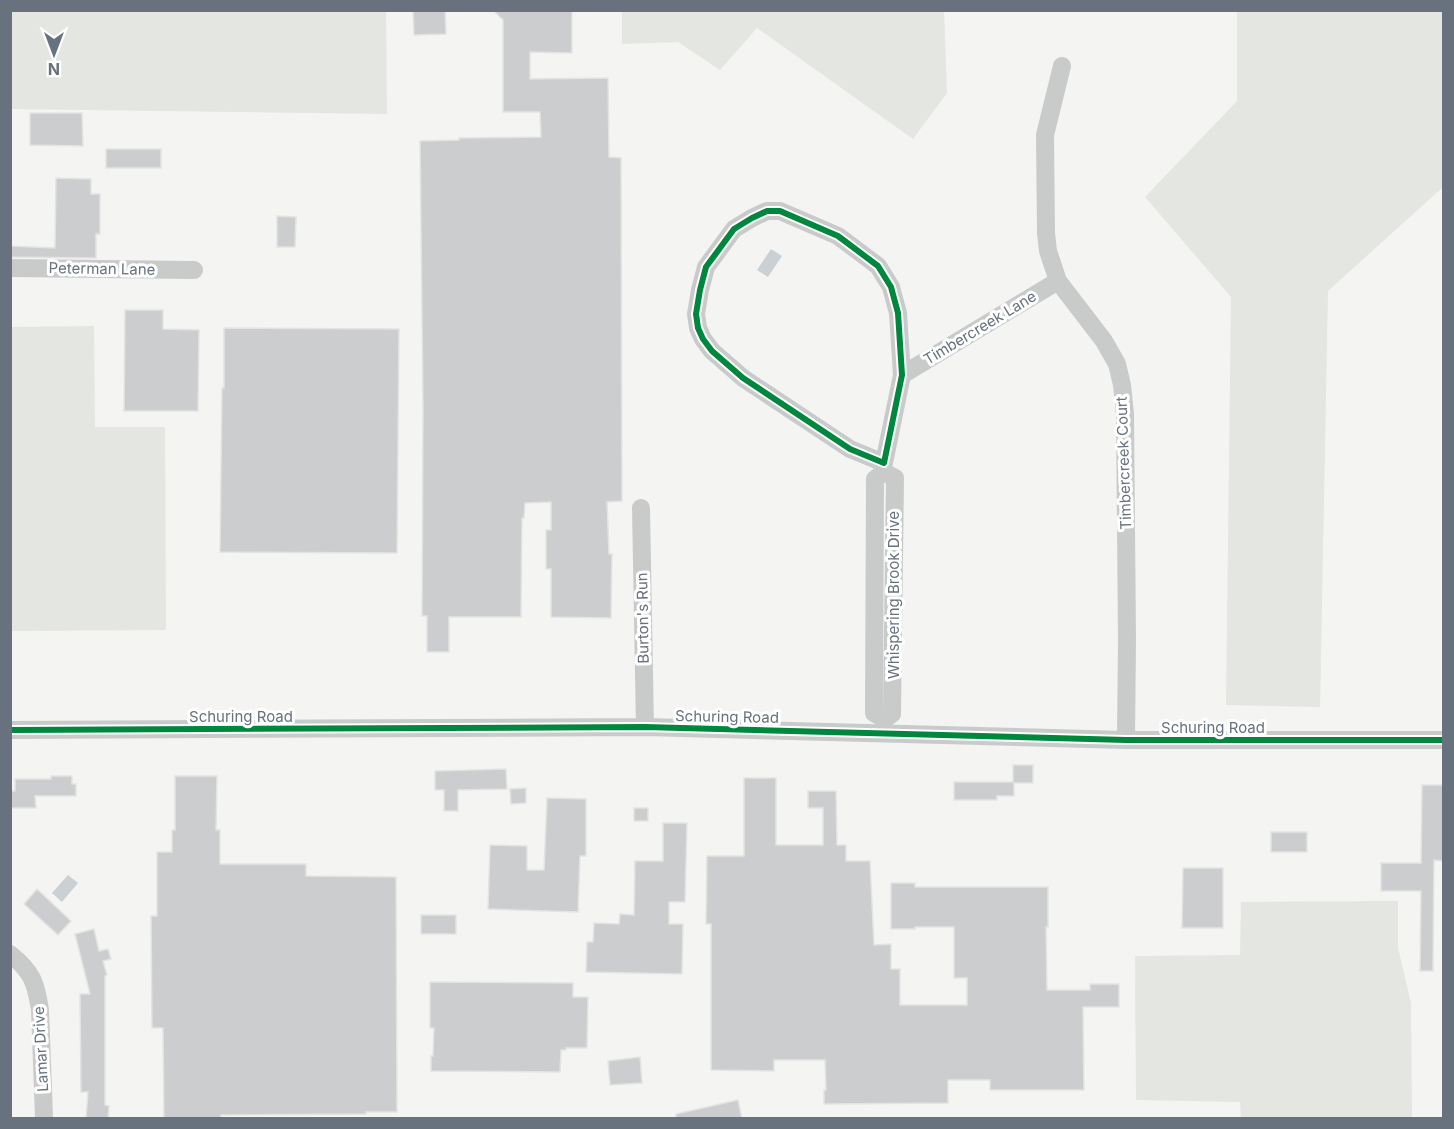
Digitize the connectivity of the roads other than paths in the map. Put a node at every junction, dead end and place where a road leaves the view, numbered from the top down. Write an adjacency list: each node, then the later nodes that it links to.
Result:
1 (1062, 66): 4 (street, Timbercreek Court)
2 (10, 268): 3 (street, Peterman Lane)
3 (194, 270)
4 (1058, 281): 5 (street, Timbercreek Lane); 11 (street, Timbercreek Court)
5 (902, 375): 6 (street, Whispering Brook Drive); 6 (street, Whispering Brook Drive)
6 (884, 468): 8 (street, Whispering Brook Drive)
7 (641, 508): 9 (street, Burton's Run)
8 (885, 726): 9 (street, Schuring Road); 11 (street, Schuring Road)
9 (645, 727): 10 (street, Schuring Road)
10 (10, 730)
11 (1126, 740): 12 (street, Schuring Road)
12 (1443, 740)
13 (10, 954): 14 (street, Lamar Drive)
14 (44, 1118)

